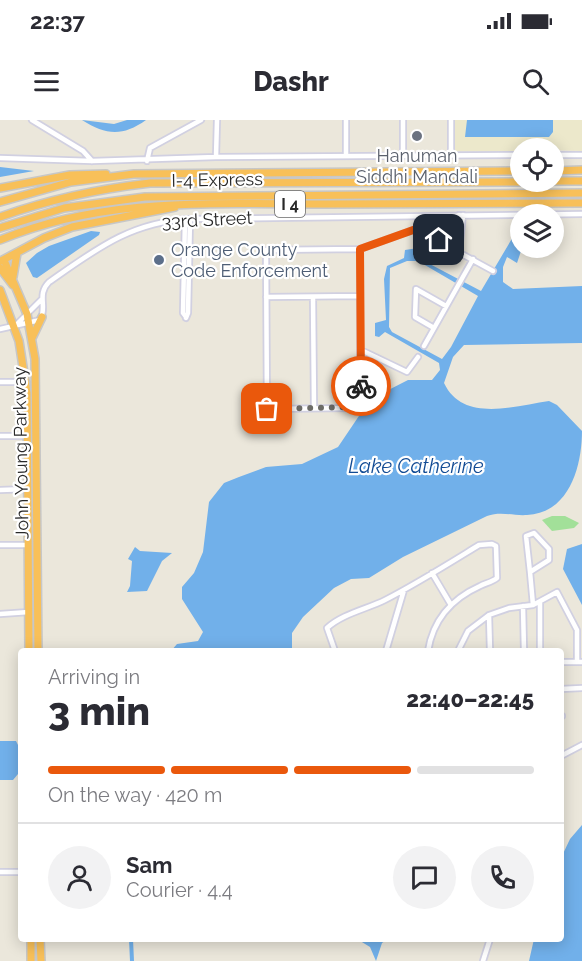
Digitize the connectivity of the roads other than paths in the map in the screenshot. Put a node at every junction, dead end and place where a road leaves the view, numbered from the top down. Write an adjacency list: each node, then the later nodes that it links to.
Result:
1 (32, 120): 16 (street)
2 (201, 120): 15 (street)
3 (217, 120): 13 (street)
4 (346, 120): 12 (street)
5 (403, 120): 7 (street)
6 (451, 120): 8 (street)
7 (403, 155): 8 (street); 12 (street)
8 (451, 155): 9 (street)
9 (510, 155)
10 (564, 155): 11 (street)
11 (582, 155)
12 (346, 156): 13 (street)
13 (216, 157): 15 (street)
14 (0, 158): 16 (street)
15 (147, 160): 16 (street)
16 (92, 161)
17 (582, 170): 19 (highway)
18 (510, 171): 20 (highway, I 4)
19 (564, 171)
20 (117, 175): 24 (highway); 26 (highway, I 4)
21 (564, 181): 22 (highway)
22 (582, 181)
23 (510, 182): 30 (highway, I-4 Express)
24 (0, 188)
25 (582, 193): 33 (highway, I-4 Express)
26 (0, 202)
27 (582, 202): 28 (highway, I 4)
28 (219, 203): 34 (highway, I 4); 37 (highway)
29 (582, 214): 31 (street, 33rd Street)
30 (0, 215)
31 (461, 215): 32 (street, 33rd Street); 36 (street)
32 (187, 219): 32 (street); 48 (street, 33rd Street)
33 (0, 228)
34 (1, 239)
35 (360, 249): 36 (street); 45 (street); 46 (street)
36 (457, 250): 38 (street)
37 (17, 252): 39 (highway); 42 (highway)
38 (473, 259): 41 (street); 49 (street)
39 (2, 261): 42 (highway, John Young Parkway)
40 (0, 268): 44 (highway)
41 (493, 271)
42 (13, 277): 44 (highway, John Young Parkway)
43 (1, 293): 53 (highway, John Young Parkway)
44 (20, 294): 50 (highway, John Young Parkway)
45 (360, 296): 47 (street); 58 (street)
46 (266, 297): 47 (street); 62 (street)
47 (313, 297): 62 (street)
48 (41, 300): 50 (street, 33rd Street); 51 (street)
49 (446, 306): 54 (street); 54 (street)
50 (27, 314): 52 (highway, John Young Parkway); 53 (street, 33rd Street)
51 (42, 317): 52 (street); 56 (highway)
52 (29, 324): 53 (street); 56 (highway, John Young Parkway)
53 (15, 326): 55 (street); 61 (highway, John Young Parkway)
54 (434, 327): 57 (street)
55 (0, 329)
56 (32, 338): 65 (highway, John Young Parkway)
57 (424, 346)
58 (361, 350): 59 (street); 62 (street)
59 (418, 357)
60 (0, 382): 61 (street)
61 (26, 382): 64 (highway, John Young Parkway)
62 (314, 408)
63 (0, 436): 64 (street)
64 (27, 436): 65 (highway); 66 (highway, John Young Parkway)
65 (36, 452): 70 (highway, John Young Parkway)
66 (28, 489): 67 (street); 69 (highway, John Young Parkway)
67 (0, 490)
68 (0, 545): 69 (street)
69 (28, 545): 70 (highway); 78 (highway, John Young Parkway)
70 (37, 568): 83 (highway, John Young Parkway)
71 (530, 572): 71 (street); 76 (street)
72 (432, 573): 73 (street); 75 (street); 75 (street)
73 (404, 590): 84 (street); 85 (street)
74 (540, 603): 76 (street); 81 (street); 90 (street)
75 (451, 605): 86 (street)
76 (533, 605): 77 (street)
77 (523, 606): 80 (street); 89 (street)
78 (29, 612): 79 (street); 82 (highway, John Young Parkway)
79 (0, 614)
80 (489, 615): 87 (street); 88 (street)
81 (579, 629): 92 (street)
82 (29, 648)
83 (38, 648)
84 (335, 648)
85 (387, 648)
86 (429, 648)
87 (460, 648)
88 (490, 648)
89 (524, 648)
90 (540, 648)
91 (564, 662): 92 (street)
92 (580, 662)
93 (582, 688): 94 (street)
94 (564, 689)
95 (582, 745): 96 (street)
96 (564, 754)
97 (0, 872): 98 (street)
98 (18, 872)
99 (31, 942): 102 (highway)
100 (40, 942): 103 (highway)
101 (489, 942): 104 (street)
102 (31, 961)
103 (41, 961)
104 (483, 961)

